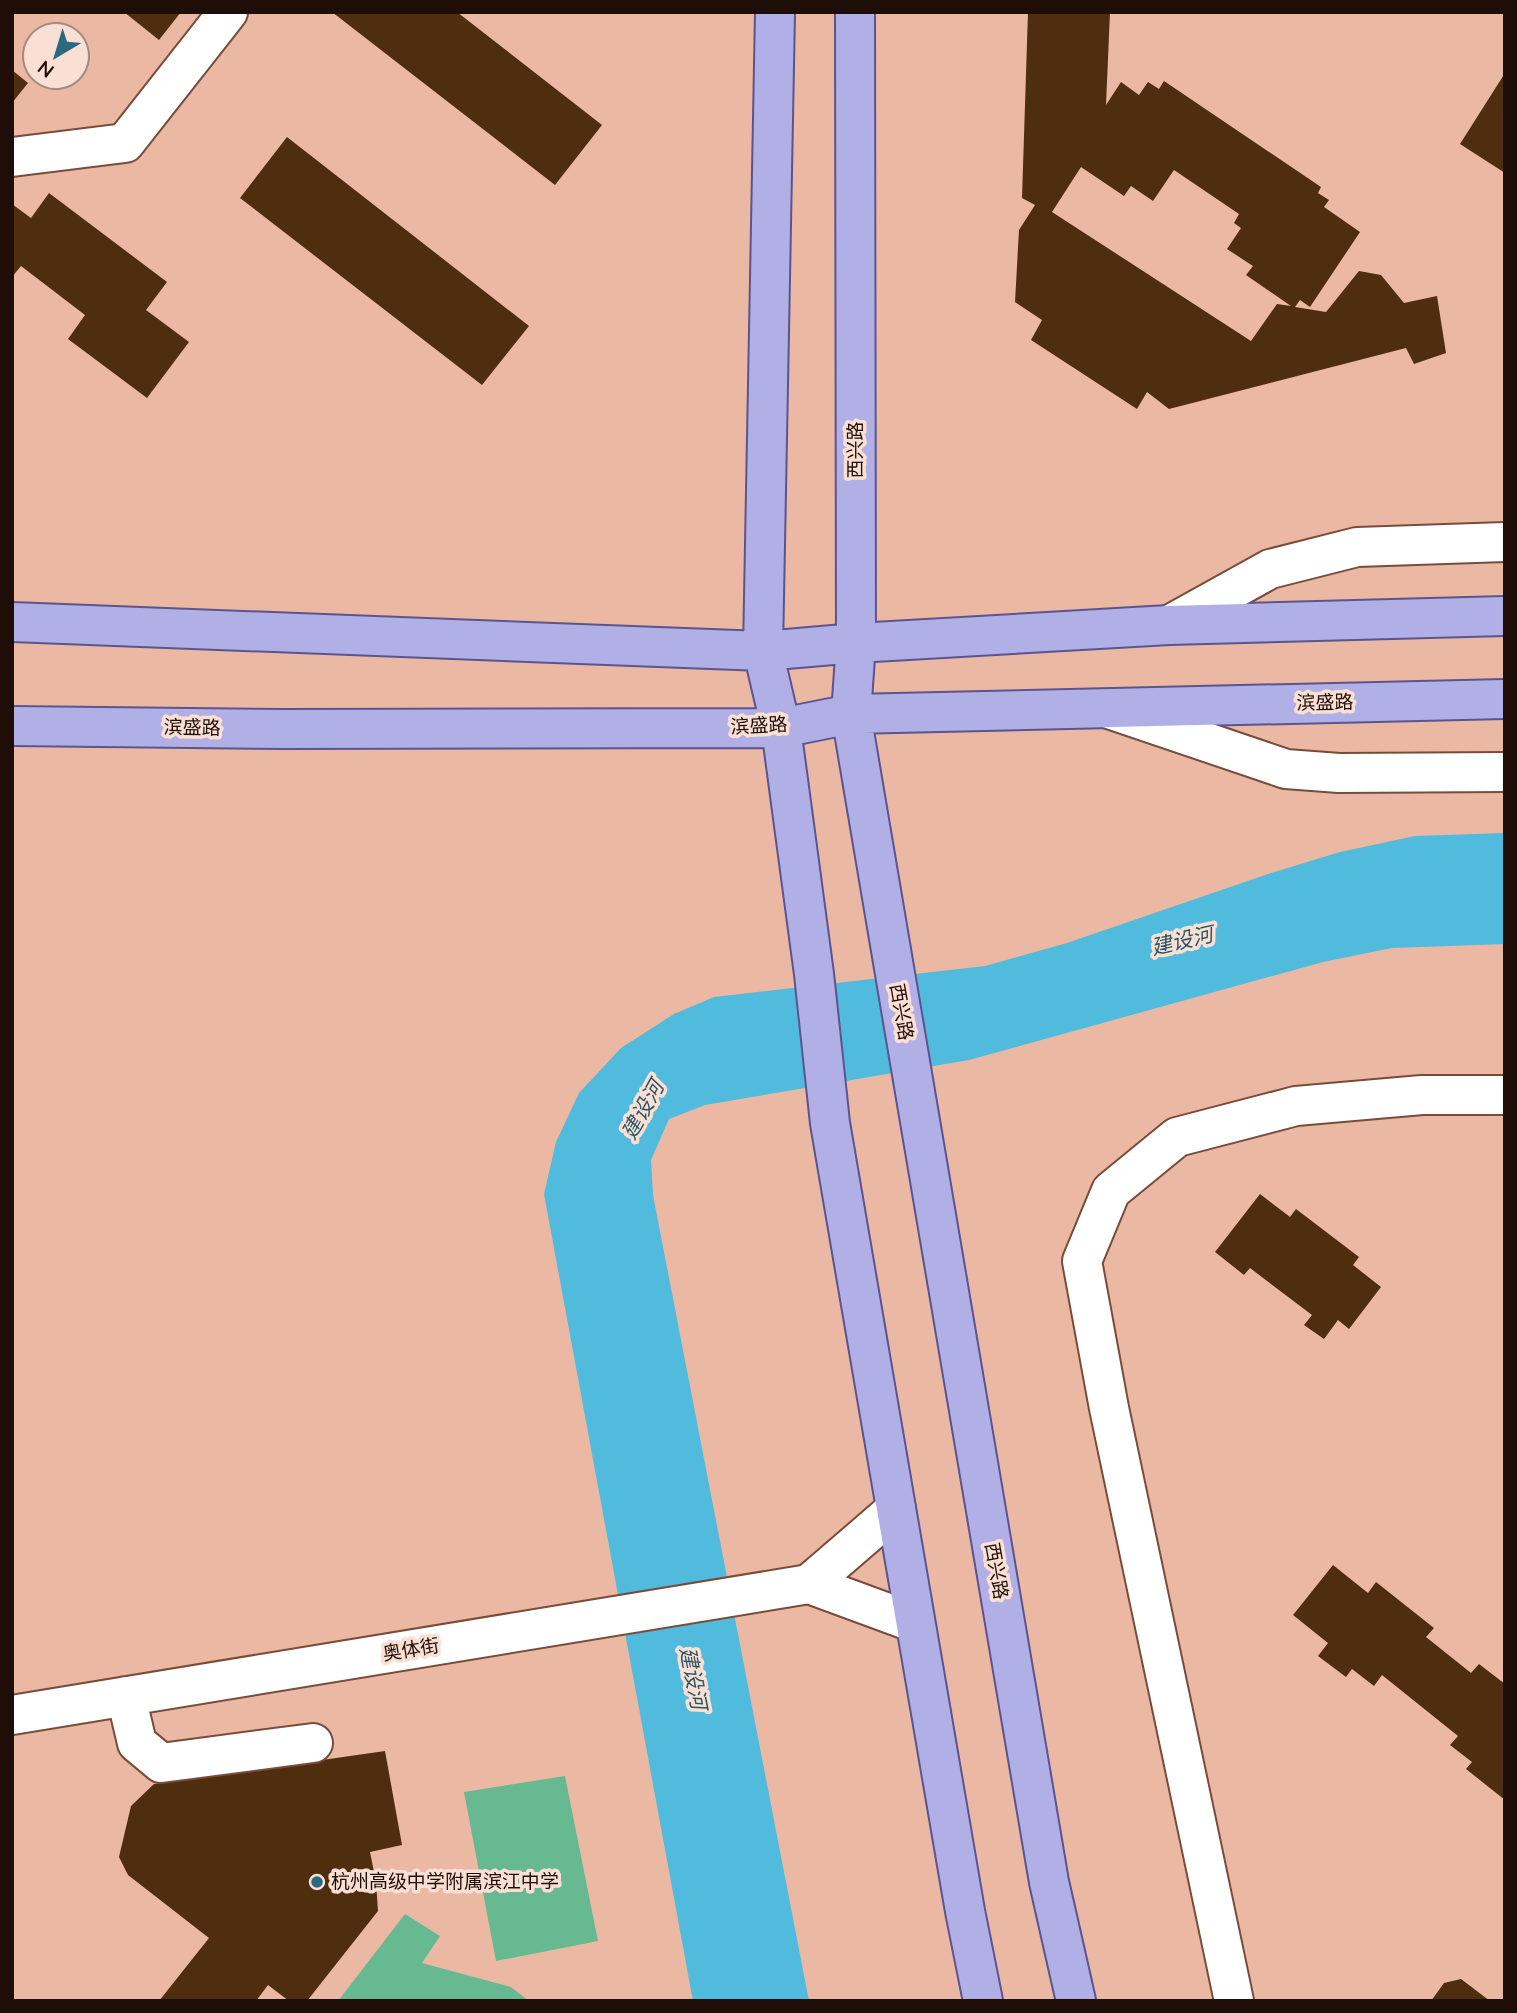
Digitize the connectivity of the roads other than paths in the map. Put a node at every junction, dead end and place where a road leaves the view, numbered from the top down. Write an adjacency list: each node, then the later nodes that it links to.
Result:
1 (228, 12): 4 (street)
2 (775, 12): 10 (main road)
3 (855, 12): 9 (main road, 西兴路)
4 (12, 157)
5 (1505, 542): 8 (street)
6 (1505, 616): 8 (main road)
7 (12, 622): 10 (main road)
8 (1169, 625): 9 (main road)
9 (856, 643): 10 (main road); 13 (main road, 西兴路)
10 (764, 651): 15 (main road)
11 (1505, 699): 12 (main road, 滨盛路)
12 (1107, 708): 13 (main road, 滨盛路); 16 (street)
13 (850, 714): 15 (main road, 滨盛路); 25 (main road, 西兴路)
14 (12, 726): 15 (main road, 滨盛路)
15 (781, 728): 18 (main road)
16 (1505, 772)
17 (1505, 1095): 26 (street)
18 (896, 1509): 19 (street); 20 (main road)
19 (809, 1584): 20 (street, 奥体街); 21 (street, 奥体街)
20 (915, 1623): 24 (main road)
21 (126, 1696): 22 (street, 奥体街); 23 (street)
22 (12, 1715)
23 (313, 1744)
24 (983, 2001)
25 (1076, 2001)
26 (1234, 2001)

